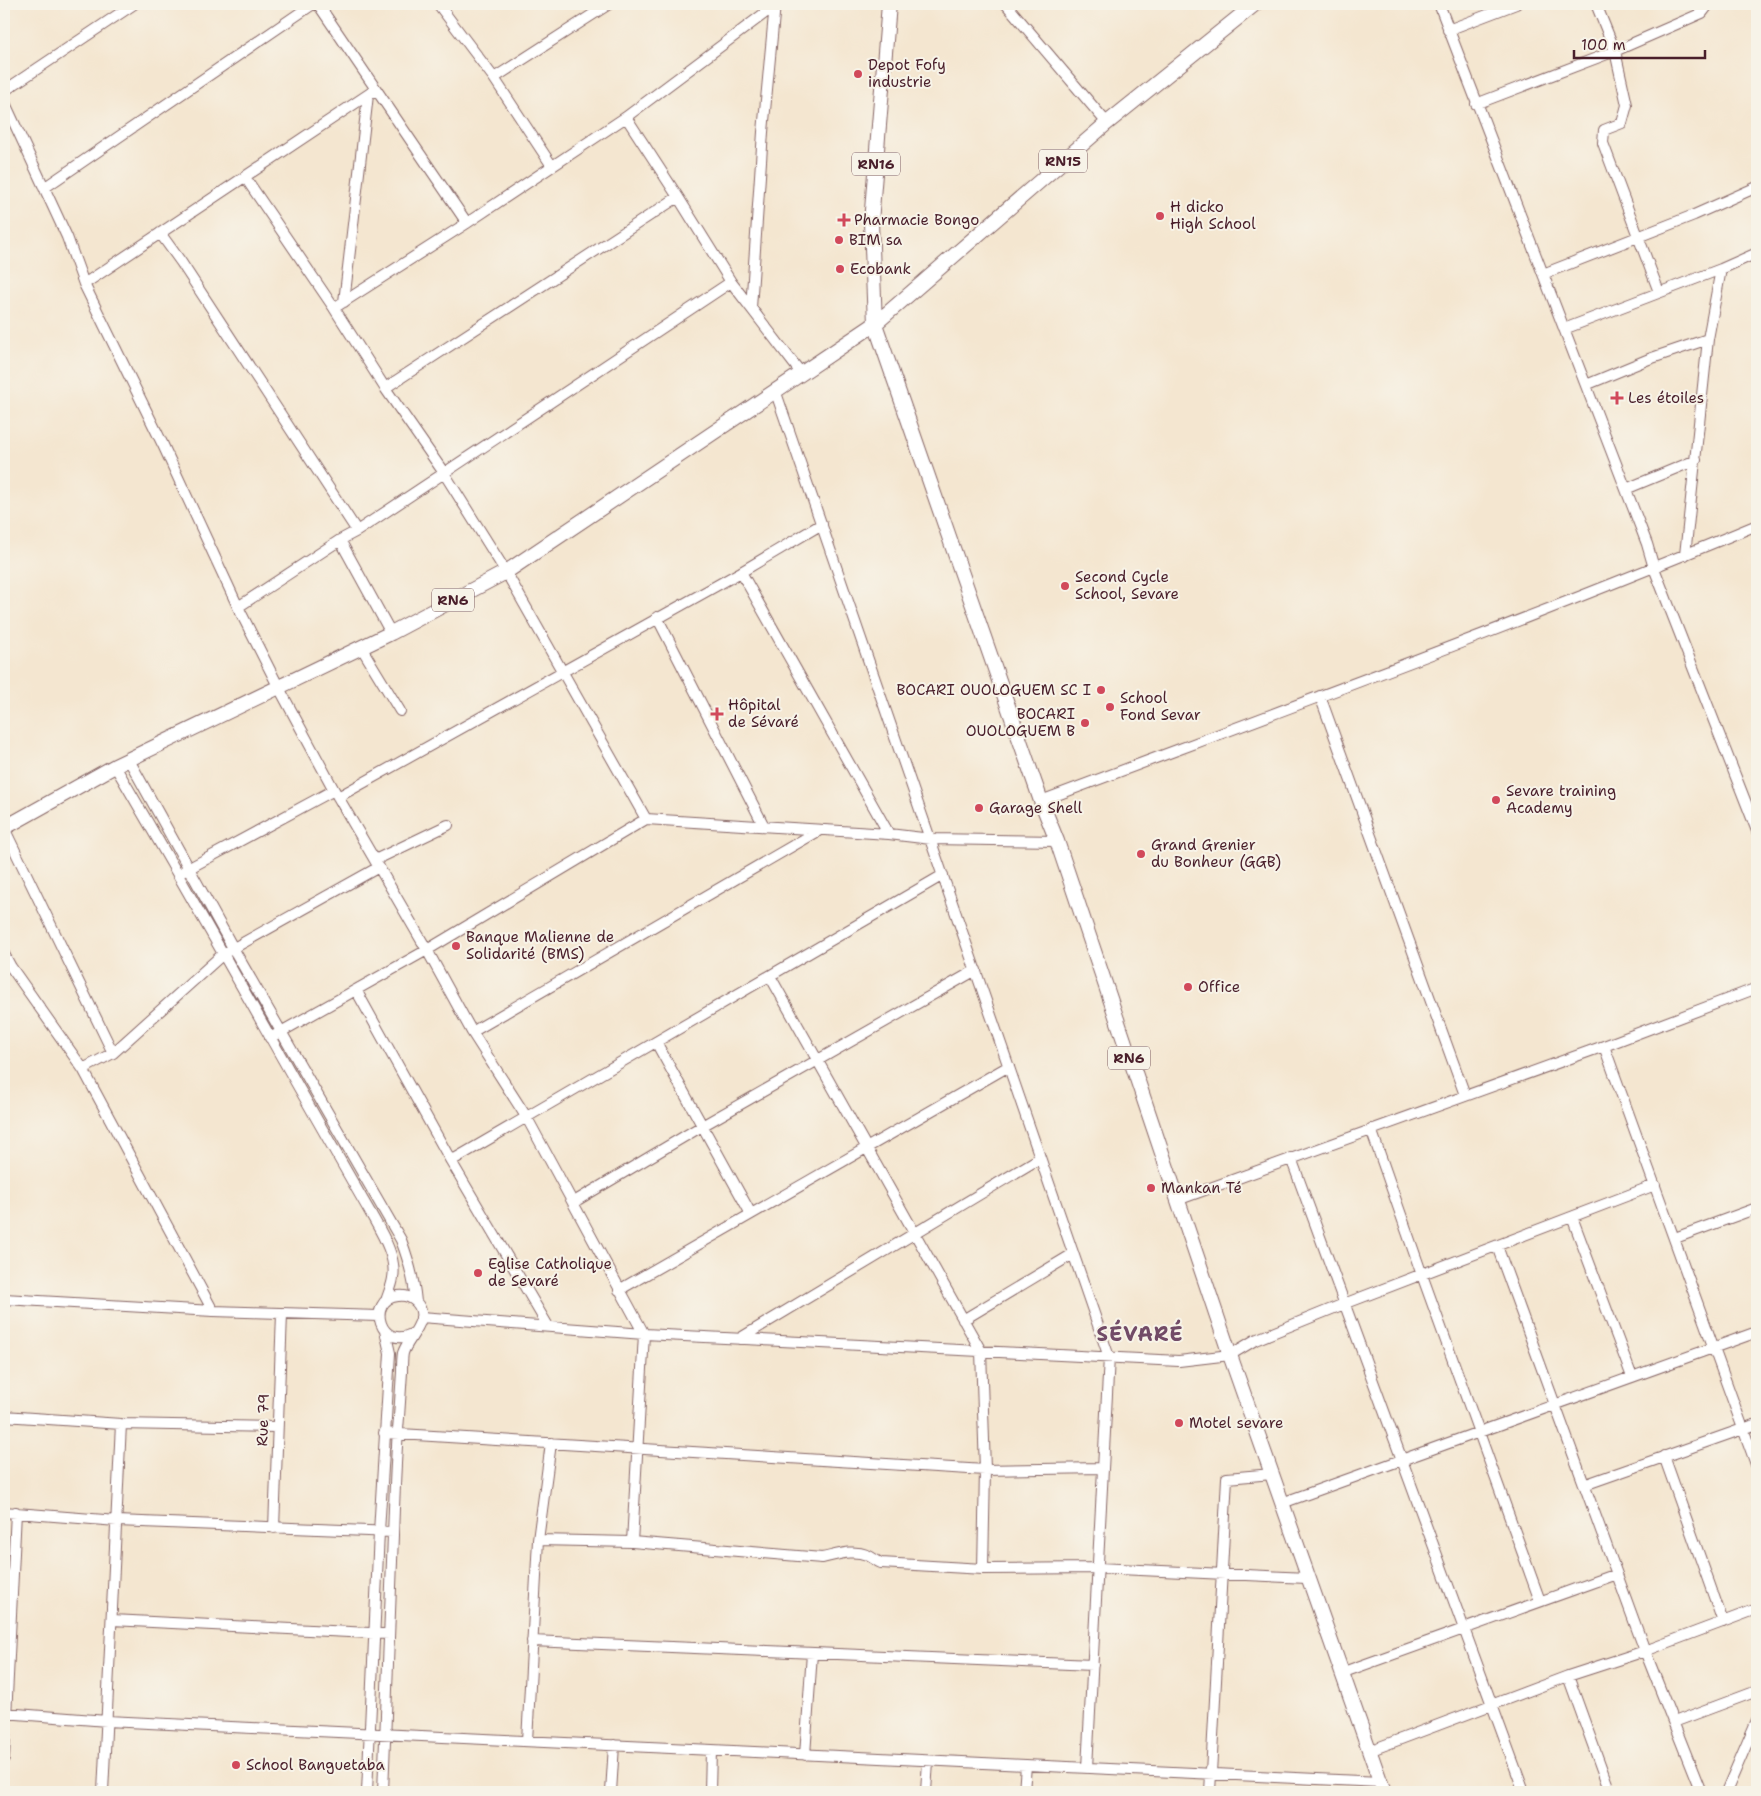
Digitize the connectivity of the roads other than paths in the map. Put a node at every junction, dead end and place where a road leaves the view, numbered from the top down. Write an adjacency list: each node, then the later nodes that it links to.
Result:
1 (134, 4): 17 (street)
2 (313, 4): 26 (street)
3 (318, 4): 18 (street)
4 (438, 4): 16 (street)
5 (609, 4): 16 (street)
6 (776, 4): 21 (street); 39 (street)
7 (889, 4): 40 (main road, RN16)
8 (1006, 4): 22 (street)
9 (1255, 4): 22 (main road, RN15)
10 (1439, 4): 14 (street)
11 (1516, 4): 14 (street)
12 (1596, 4): 15 (street)
13 (1709, 4): 15 (street)
14 (1448, 30): 20 (street)
15 (1615, 51): 20 (street); 30 (street)
16 (494, 78): 23 (street)
17 (4, 91)
18 (371, 92): 24 (street); 28 (street); 37 (street)
19 (4, 101): 26 (street)
20 (1476, 104): 33 (street)
21 (626, 117): 23 (street); 27 (street)
22 (1107, 123): 40 (main road, RN15)
23 (552, 166): 28 (street)
24 (245, 177): 29 (street); 38 (street)
25 (1757, 187): 30 (street)
26 (44, 188): 35 (street)
27 (678, 197): 34 (street); 45 (street)
28 (467, 223): 37 (street)
29 (160, 233): 35 (street); 52 (street)
30 (1638, 237): 33 (street); 36 (street)
31 (1757, 253): 32 (street)
32 (1721, 269): 36 (street); 42 (street)
33 (1543, 274): 41 (street)
34 (731, 282): 39 (street); 48 (street)
35 (84, 284): 58 (street)
36 (1658, 292): 41 (street)
37 (344, 302): 38 (street)
38 (334, 308): 45 (street)
39 (750, 308): 43 (street)
40 (875, 324): 43 (main road, RN6); 69 (main road, RN6)
41 (1564, 329): 44 (street)
42 (1708, 339): 44 (street); 47 (street)
43 (801, 373): 46 (main road, RN6)
44 (1586, 385): 49 (street)
45 (385, 388): 48 (street)
46 (776, 390): 50 (street); 56 (main road, RN6)
47 (1696, 460): 49 (street); 54 (street)
48 (444, 473): 52 (street); 56 (street)
49 (1626, 489): 55 (street)
50 (822, 524): 57 (street); 77 (street)
51 (1757, 525): 54 (street)
52 (357, 530): 53 (street)
53 (340, 540): 58 (street); 60 (street)
54 (1685, 555): 55 (street)
55 (1654, 568): 64 (street); 75 (street)
56 (506, 572): 60 (main road, RN6); 62 (street)
57 (741, 572): 59 (street); 76 (street)
58 (238, 607): 63 (street)
59 (657, 617): 62 (street); 72 (street)
60 (391, 633): 61 (main road, RN6)
61 (361, 647): 63 (main road, RN6); 65 (street)
62 (562, 671): 68 (street); 70 (street)
63 (278, 686): 66 (main road, RN6); 68 (street)
64 (1320, 696): 69 (street); 100 (street)
65 (400, 711)
66 (129, 760): 67 (main road, RN6); 80 (street)
67 (116, 766): 73 (main road, RN6); 81 (street)
68 (336, 794): 79 (street); 80 (street)
69 (1041, 801): 78 (main road, RN6)
70 (646, 819): 72 (street); 84 (street)
71 (448, 825): 79 (street)
72 (764, 826): 74 (street)
73 (4, 828): 96 (street)
74 (820, 830): 76 (street); 92 (street)
75 (1757, 831)
76 (889, 834): 77 (street)
77 (931, 839): 78 (street); 82 (street)
78 (1057, 841): 109 (main road, RN6)
79 (377, 864): 83 (street); 84 (street)
80 (189, 869): 81 (street); 83 (street)
81 (179, 874): 86 (street)
82 (943, 876): 87 (street); 88 (street)
83 (233, 948): 86 (street); 91 (street)
84 (427, 950): 90 (street); 92 (street)
85 (4, 954): 99 (street)
86 (223, 954): 93 (street); 96 (street)
87 (976, 970): 97 (street); 98 (street)
88 (770, 976): 94 (street); 97 (street)
89 (1757, 988): 95 (street)
90 (356, 990): 91 (street); 107 (street)
91 (282, 1032): 93 (street); 122 (street)
92 (472, 1032): 101 (street)
93 (270, 1038): 121 (street)
94 (656, 1042): 101 (street); 102 (street)
95 (1604, 1046): 100 (street); 108 (street)
96 (113, 1053): 99 (street)
97 (817, 1060): 102 (street); 104 (street)
98 (1009, 1066): 104 (street); 105 (street)
99 (83, 1070): 124 (street)
100 (1465, 1095): 103 (street)
101 (527, 1118): 107 (street); 110 (street)
102 (702, 1126): 110 (street); 112 (street)
103 (1371, 1129): 106 (street); 118 (street)
104 (866, 1148): 112 (street); 114 (street)
105 (1040, 1158): 114 (street); 117 (street)
106 (1291, 1158): 109 (street); 123 (street)
107 (451, 1160): 129 (street)
108 (1655, 1185): 113 (street); 115 (street)
109 (1177, 1200): 137 (main road, RN6)
110 (574, 1202): 119 (street)
111 (1757, 1208): 115 (street)
112 (751, 1214): 119 (street)
113 (1572, 1217): 116 (street); 139 (street)
114 (915, 1234): 128 (street); 134 (street)
115 (1675, 1238): 135 (street)
116 (1496, 1246): 118 (street); 140 (street)
117 (1073, 1254): 128 (street); 138 (street)
118 (1422, 1275): 123 (street); 146 (street)
119 (619, 1290): 133 (street)
120 (4, 1299): 124 (street)
121 (386, 1301): 122 (street); 126 (street)
122 (416, 1302): 127 (street)
123 (1344, 1304): 137 (street); 152 (street)
124 (213, 1311): 125 (street)
125 (282, 1314): 126 (street); 144 (street, Rue 79)
126 (379, 1316): 130 (street)
127 (421, 1317): 129 (street); 131 (street)
128 (963, 1320): 136 (street)
129 (548, 1326): 133 (street)
130 (385, 1331): 131 (street); 147 (street)
131 (415, 1332): 148 (street)
132 (1757, 1332): 135 (street)
133 (644, 1334): 134 (street); 150 (street)
134 (738, 1339): 136 (street)
135 (1714, 1347): 139 (street); 145 (street)
136 (981, 1351): 138 (street); 155 (street)
137 (1230, 1355): 138 (street); 156 (main road, RN6)
138 (1109, 1357): 154 (street)
139 (1632, 1377): 140 (street)
140 (1555, 1405): 146 (street); 157 (street)
141 (4, 1416): 142 (street)
142 (121, 1424): 144 (street); 161 (street)
143 (1757, 1424): 145 (street)
144 (277, 1428): 162 (street, Rue 79)
145 (1743, 1429): 151 (street); 153 (street)
146 (1478, 1432): 152 (street); 172 (street)
147 (384, 1433): 148 (street); 163 (street)
148 (398, 1434): 149 (street); 164 (street)
149 (551, 1443): 150 (street); 165 (street)
150 (637, 1448): 155 (street); 166 (street)
151 (1664, 1456): 157 (street); 176 (street)
152 (1401, 1460): 158 (street); 177 (street)
153 (1757, 1467)
154 (1103, 1468): 155 (street); 167 (street)
155 (985, 1470): 168 (street)
156 (1272, 1474): 158 (main road, RN6); 169 (street)
157 (1584, 1485): 170 (street)
158 (1282, 1503): 171 (main road, RN6)
159 (4, 1512): 160 (street)
160 (16, 1512): 161 (street); 174 (street)
161 (117, 1521): 162 (street); 175 (street)
162 (274, 1528): 163 (street)
163 (379, 1532): 164 (street); 178 (street)
164 (393, 1532): 179 (street)
165 (538, 1540): 166 (street); 180 (street)
166 (632, 1542): 168 (street)
167 (1098, 1568): 168 (street); 169 (street); 183 (street)
168 (983, 1569)
169 (1222, 1574): 171 (street); 203 (street)
170 (1617, 1574): 172 (street); 181 (street)
171 (1307, 1578): 184 (main road, RN6)
172 (1540, 1602): 177 (street)
173 (1757, 1609): 176 (street)
174 (7, 1611): 188 (street)
175 (112, 1620): 178 (street); 190 (street)
176 (1723, 1622): 181 (street)
177 (1464, 1629): 184 (street); 187 (street)
178 (374, 1632): 179 (street); 192 (street)
179 (389, 1634): 193 (street)
180 (532, 1641): 182 (street); 194 (street)
181 (1645, 1651): 185 (street); 191 (street)
182 (812, 1653): 183 (street); 198 (street)
183 (1093, 1666): 202 (street)
184 (1341, 1673): 197 (main road, RN6)
185 (1568, 1676): 187 (street); 214 (street)
186 (1757, 1691): 191 (street)
187 (1492, 1705): 197 (street); 213 (street)
188 (5, 1713): 190 (street); 199 (street)
189 (1757, 1720): 216 (street)
190 (107, 1721): 192 (street); 205 (street)
191 (1674, 1722): 215 (street)
192 (370, 1734): 193 (street); 206 (street)
193 (385, 1734): 194 (street); 207 (street)
194 (527, 1741): 195 (street)
195 (614, 1745): 196 (street); 208 (street)
196 (711, 1750): 198 (street); 209 (street)
197 (1369, 1751): 204 (main road, RN6)
198 (806, 1755): 200 (street)
199 (4, 1758)
200 (928, 1761): 201 (street); 210 (street)
201 (1026, 1765): 202 (street); 211 (street)
202 (1087, 1768): 203 (street)
203 (1211, 1774): 204 (street); 212 (street)
204 (1382, 1787)
205 (103, 1792)
206 (367, 1792)
207 (383, 1792)
208 (611, 1792)
209 (710, 1792)
210 (926, 1792)
211 (1024, 1792)
212 (1210, 1792)
213 (1524, 1792)
214 (1610, 1792)
215 (1701, 1792)
216 (1726, 1792)

